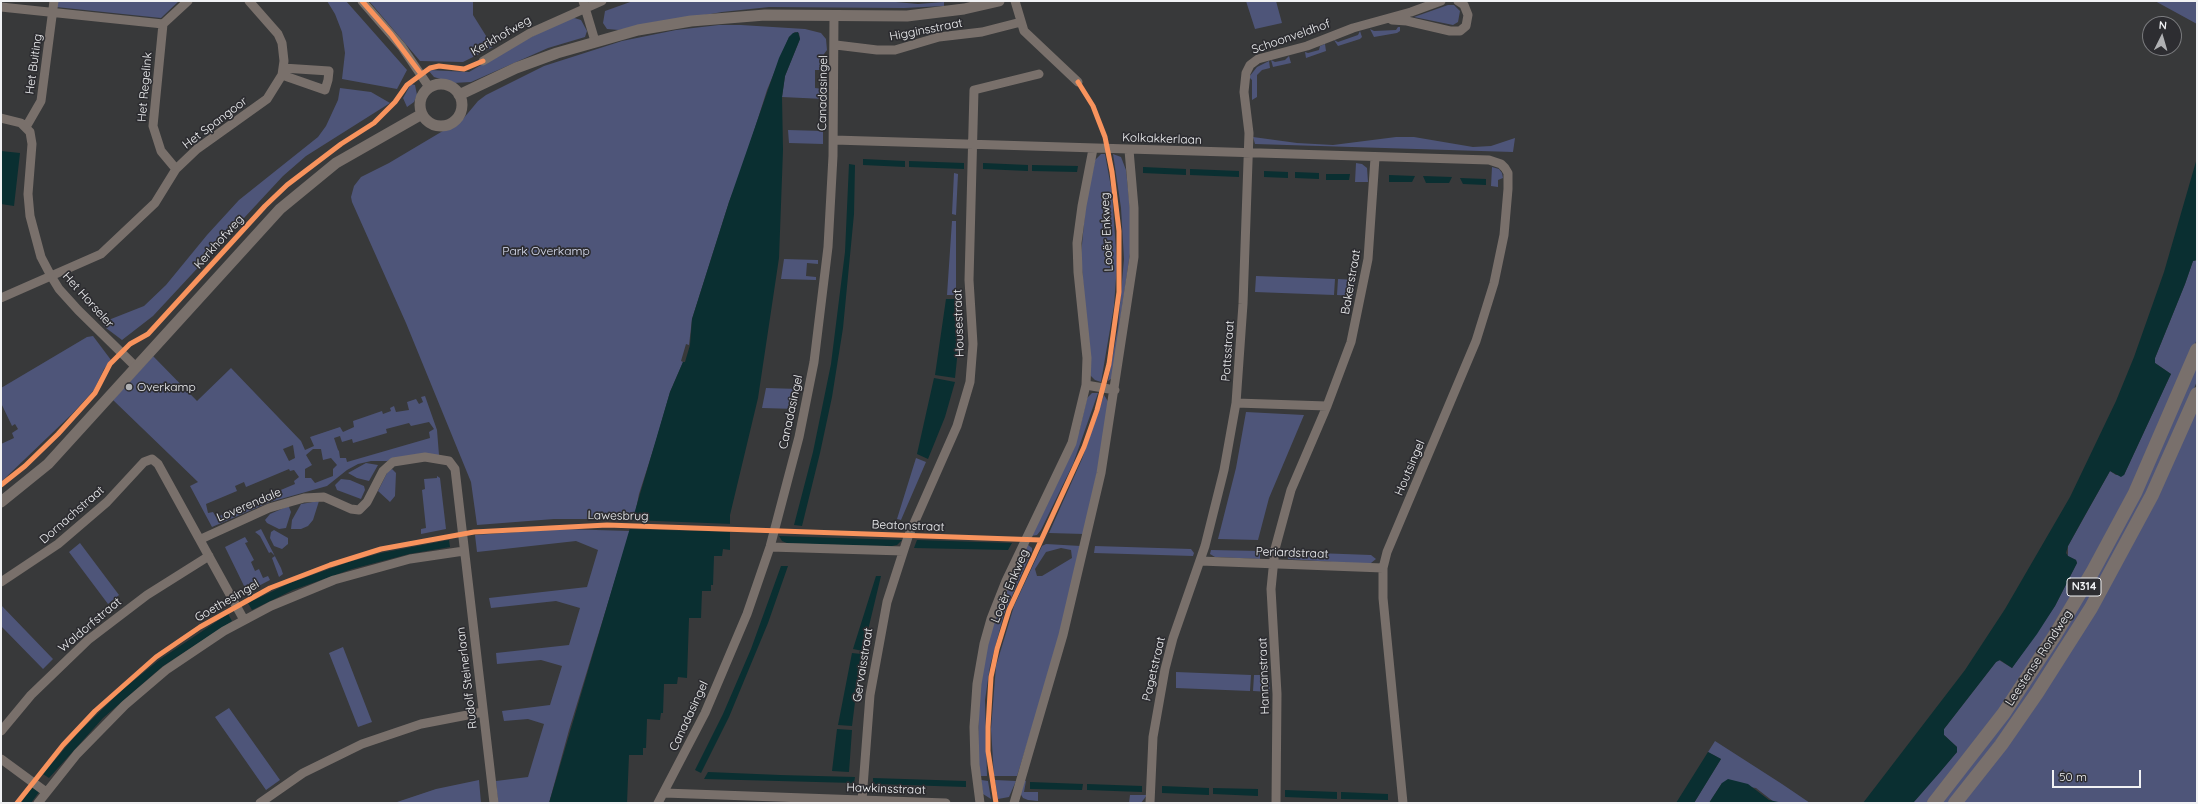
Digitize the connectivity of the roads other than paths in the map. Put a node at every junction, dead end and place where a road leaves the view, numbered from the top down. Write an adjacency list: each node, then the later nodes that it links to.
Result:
1 (54, 1): 12 (street, Het Buiting)
2 (188, 1): 16 (street)
3 (249, 1): 34 (street, Het Spangoor)
4 (362, 1): 22 (street)
5 (602, 1): 10 (street, Kerkhofweg)
6 (999, 1): 13 (street)
7 (1015, 1): 15 (street)
8 (1441, 1): 14 (street, Schoonveldhof)
9 (1458, 1): 14 (street, Schoonveldhof)
10 (584, 4): 17 (street); 19 (street, Kerkhofweg)
11 (1, 7): 12 (street)
12 (53, 12): 16 (street); 26 (street, Het Buiting)
13 (834, 16): 17 (street); 18 (street, Canadasingel)
14 (1380, 21): 31 (street, Schoonveldhof)
15 (1021, 22): 18 (street, Higginsstraat); 21 (street)
16 (163, 24): 34 (street, Het Regelink)
17 (596, 41): 23 (street)
18 (836, 45): 27 (street, Canadasingel)
19 (483, 61)
20 (1040, 74): 28 (street, Housestraat)
21 (1078, 82)
22 (429, 87): 23 (street); 24 (street)
23 (459, 95): 24 (street)
24 (422, 114): 39 (street, Kerkhofweg)
25 (1, 118): 26 (street)
26 (26, 127): 35 (street, Het Horseler)
27 (834, 140): 28 (street, Kolkakkerlaan); 49 (street, Canadasingel)
28 (973, 145): 29 (street, Kolkakkerlaan); 46 (street, Housestraat)
29 (1093, 149): 30 (street, Kolkakkerlaan); 40 (street, Looër Enkweg)
30 (1129, 150): 31 (street, Kolkakkerlaan); 41 (street, Looër Enkweg)
31 (1248, 153): 32 (street, Kolkakkerlaan); 43 (street, Pottsstraat)
32 (1375, 158): 33 (street, Kolkakkerlaan); 44 (street, Bakerstraat)
33 (1489, 160): 56 (street, Houtsingel)
34 (176, 169): 35 (street, Het Spangoor)
35 (51, 276): 37 (street, Het Spangoor); 39 (street, Het Horseler)
36 (1, 288): 37 (street)
37 (3, 297)
38 (2197, 350): 77 (main road, Leestense Rondweg / N314)
39 (136, 367): 45 (street, Kerkhofweg)
40 (1086, 385): 41 (street); 72 (street, Looër Enkweg)
41 (1115, 390): 73 (street, Looër Enkweg)
42 (2197, 394): 78 (main road, Leestense Rondweg / N314)
43 (1236, 403): 44 (street); 48 (street, Pottsstraat)
44 (1327, 406): 50 (street, Bakerstraat)
45 (1, 502)
46 (908, 537): 52 (street, Gervaisstraat)
47 (201, 539): 51 (street, Loverendale); 53 (street); 57 (street, Dornachstraat)
48 (1205, 546): 54 (street, Pagetstraat)
49 (770, 547): 52 (street, Beatonstraat); 63 (street, Canadasingel)
50 (1275, 549): 55 (street, Hannanstraat)
51 (464, 551): 58 (street, Goethesingel); 59 (street, Rudolf Steinerlaan)
52 (903, 551): 65 (street, Gervaisstraat)
53 (209, 556): 58 (street); 60 (street, Waldorfstraat)
54 (1200, 561): 55 (street, Periardstraat); 74 (street, Pagetstraat)
55 (1273, 564): 56 (street, Periardstraat); 75 (street, Hannanstraat)
56 (1383, 568): 76 (street, Houtsingel)
57 (1, 582)
58 (244, 620): 62 (street, Goethesingel)
59 (483, 712): 68 (street); 69 (street, Rudolf Steinerlaan)
60 (1, 731)
61 (1, 758): 62 (street)
62 (46, 792): 67 (street, Goethesingel)
63 (664, 793): 64 (street, Hawkinsstraat); 70 (street, Canadasingel)
64 (720, 799): 66 (street, Hawkinsstraat)
65 (862, 800): 66 (street, Hawkinsstraat); 71 (street, Hawkinsstraat)
66 (825, 801)
67 (38, 803)
68 (260, 803)
69 (494, 803)
70 (658, 803)
71 (946, 803)
72 (980, 803)
73 (1014, 803)
74 (1150, 803)
75 (1276, 803)
76 (1403, 803)
77 (1934, 803)
78 (1955, 803)

